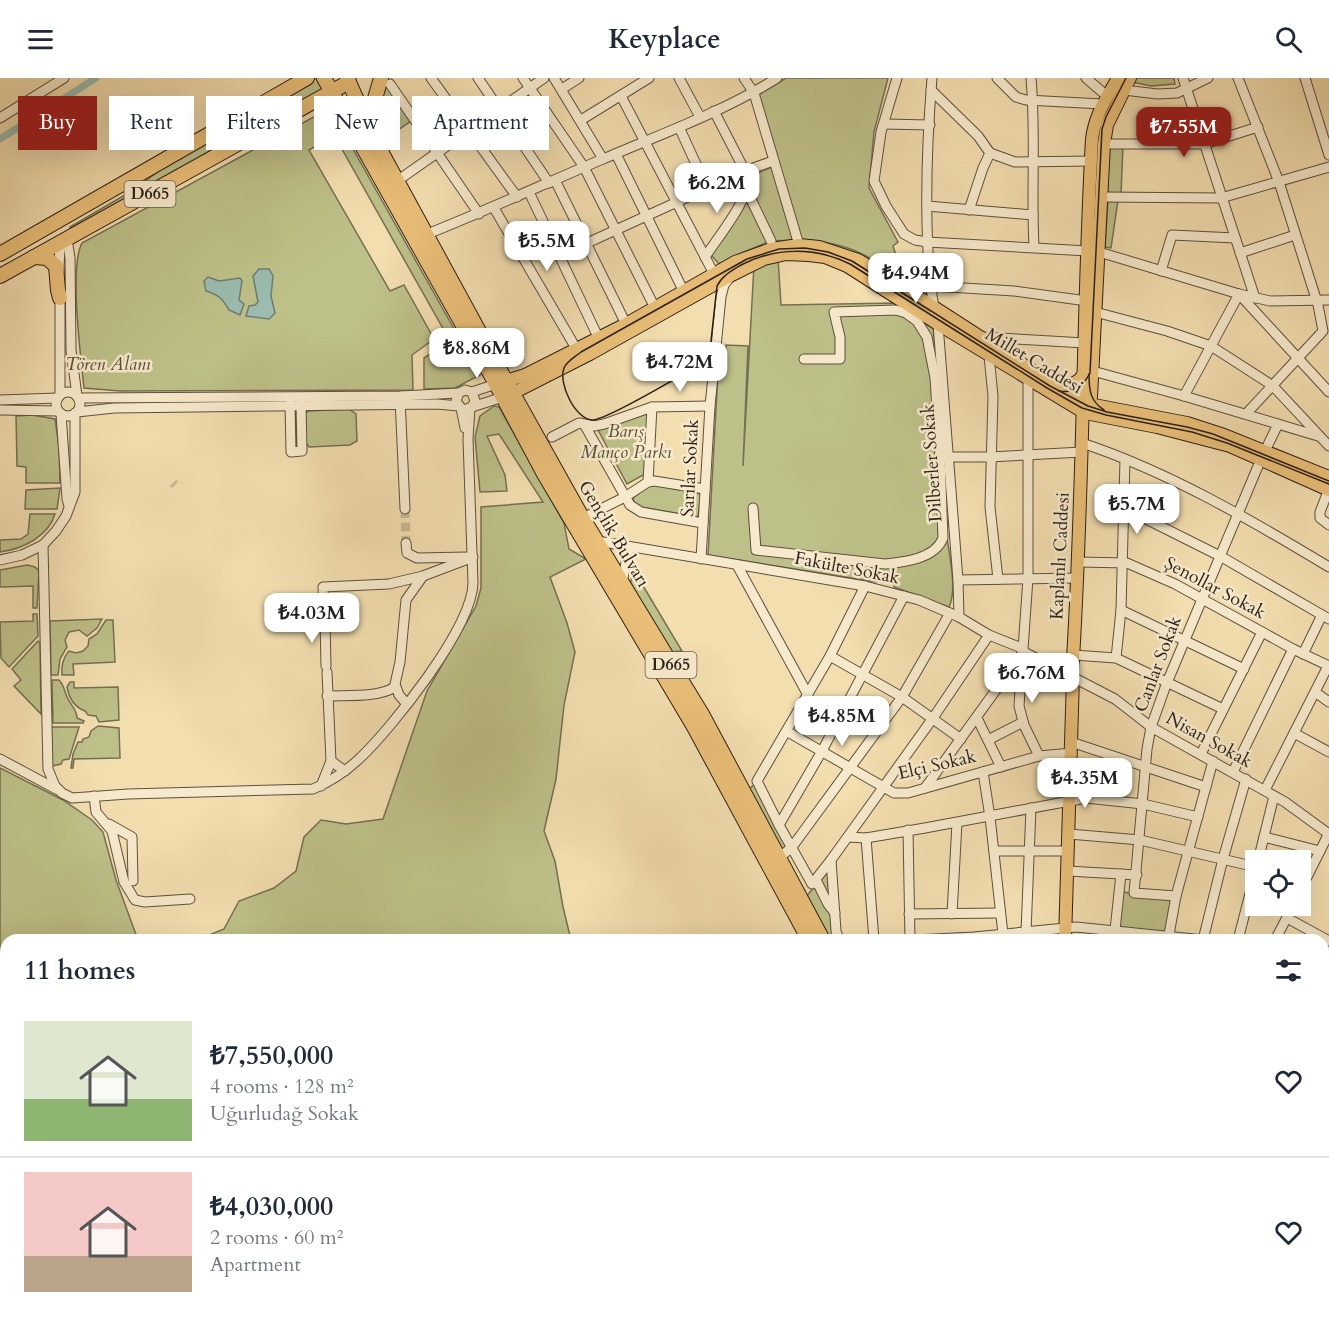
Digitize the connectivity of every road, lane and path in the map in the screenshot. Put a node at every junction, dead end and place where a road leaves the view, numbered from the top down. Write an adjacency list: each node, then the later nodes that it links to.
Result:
1 (64, 78): 44 (street)
2 (307, 78): 64 (highway, D665)
3 (324, 78): 31 (highway)
4 (431, 78): 36 (street)
5 (478, 78): 37 (street)
6 (523, 78): 27 (street)
7 (544, 78): 27 (street)
8 (554, 78): 28 (street)
9 (579, 78): 28 (street)
10 (650, 78): 39 (street)
11 (679, 78): 45 (street)
12 (744, 78): 32 (street)
13 (777, 78): 32 (street)
14 (897, 78): 47 (street)
15 (932, 78): 30 (street, Dilberler Sokak)
16 (997, 78): 40 (street)
17 (1031, 78): 40 (street)
18 (1086, 78): 41 (street)
19 (1130, 78): 26 (main road, Kaplanlı Caddesi)
20 (1183, 78): 29 (street)
21 (1208, 78): 29 (street)
22 (1238, 78): 50 (street)
23 (1305, 78): 63 (street)
24 (351, 79): 31 (highway); 34 (highway, Gençlik Bulvarı / D665)
25 (386, 81): 35 (highway); 60 (street)
26 (1117, 82): 29 (street); 41 (main road, Kaplanlı Caddesi); 52 (main road, Kaplanlı Caddesi)
27 (530, 87): 38 (street); 69 (street)
28 (562, 89): 46 (street)
29 (1185, 89): 53 (street)
30 (931, 90): 48 (street, Dilberler Sokak); 61 (street)
31 (332, 92): 33 (highway, D665); 42 (highway)
32 (754, 93): 43 (street); 66 (street)
33 (334, 96)
34 (358, 96)
35 (377, 96)
36 (444, 96)
37 (490, 96)
38 (517, 96)
39 (621, 96): 46 (street); 51 (street)
40 (1034, 100): 41 (street); 68 (street)
41 (1104, 100): 67 (main road, Kaplanlı Caddesi)
42 (302, 110)
43 (714, 111): 45 (street); 71 (street)
44 (2, 114)
45 (700, 117): 49 (street)
46 (581, 120): 65 (street)
47 (884, 124): 48 (street); 95 (street)
48 (930, 125): 82 (street, Dilberler Sokak)
49 (679, 127): 51 (street); 75 (street)
50 (1258, 127): 53 (street); 74 (street)
51 (645, 141): 62 (street); 81 (street)
52 (1104, 144): 53 (street); 78 (main road, Kaplanlı Caddesi)
53 (1204, 144): 80 (street)
54 (228, 150): 93 (highway, D665)
55 (366, 150): 134 (highway, Gençlik Bulvarı / D665)
56 (380, 150): 72 (highway, Gençlik Bulvarı / D665)
57 (441, 150): 60 (street)
58 (482, 150): 79 (street)
59 (529, 150): 73 (street)
60 (437, 153): 72 (street); 85 (street)
61 (990, 153): 68 (street); 84 (street)
62 (616, 154): 65 (street); 87 (street)
63 (1329, 155)
64 (165, 159): 89 (highway, D665); 93 (highway)
65 (603, 159): 69 (street)
66 (774, 161): 71 (street); 97 (street)
67 (1091, 161): 68 (street); 99 (main road, Kaplanlı Caddesi)
68 (1032, 162): 86 (street)
69 (585, 167): 73 (street); 88 (street)
70 (1329, 167): 74 (street)
71 (745, 171): 75 (street); 76 (street)
72 (397, 181): 90 (highway, Gençlik Bulvarı / D665)
73 (552, 181): 77 (street); 96 (street)
74 (1279, 182): 80 (street); 91 (street)
75 (707, 188): 81 (street)
76 (747, 190): 94 (street); 103 (street)
77 (530, 192): 79 (street); 123 (street)
78 (1102, 197): 80 (street); 99 (main road, Kaplanlı Caddesi)
79 (516, 198): 83 (street)
80 (1221, 198): 92 (street)
81 (677, 202): 87 (street); 103 (street)
82 (927, 207): 84 (street); 95 (street, Dilberler Sokak)
83 (494, 208): 85 (street); 126 (street)
84 (969, 210): 86 (street)
85 (479, 214): 90 (street)
86 (1033, 215): 98 (street)
87 (646, 216): 88 (street); 109 (street)
88 (615, 231): 96 (street); 117 (street)
89 (39, 233): 93 (highway); 101 (highway, D665)
90 (426, 235): 134 (highway, Gençlik Bulvarı / D665)
91 (1294, 235): 100 (street); 113 (street)
92 (1235, 238): 100 (street); 104 (street)
93 (63, 240): 102 (highway, D665); 111 (street); 140 (street)
94 (771, 241)
95 (927, 242): 98 (street); 108 (street, Dilberler Sokak)
96 (585, 244): 119 (street)
97 (799, 245): 105 (main road, Millet Caddesi); 116 (main road, Millet Caddesi)
98 (1034, 247): 99 (street)
99 (1093, 252): 104 (street); 115 (main road, Kaplanlı Caddesi); 118 (main road, Kaplanlı Caddesi)
100 (1240, 253): 112 (street)
101 (0, 254)
102 (34, 257): 107 (highway, D665); 111 (highway)
103 (705, 257): 105 (street)
104 (1161, 271): 110 (street)
105 (714, 274): 109 (main road, Millet Caddesi)
106 (732, 275): 120 (main road, Millet Caddesi); 134 (main road, Millet Caddesi); 144 (street, Sarılar Sokak)
107 (0, 276)
108 (931, 286): 115 (street); 116 (street, Dilberler Sokak)
109 (684, 292): 117 (main road, Millet Caddesi)
110 (1239, 294): 112 (street); 125 (street); 129 (street)
111 (60, 298): 138 (street)
112 (1255, 298): 113 (street)
113 (1317, 300): 114 (street); 121 (street)
114 (1329, 300)
115 (1087, 301): 124 (main road, Kaplanlı Caddesi)
116 (933, 307): 120 (street, Dilberler Sokak); 122 (main road, Millet Caddesi)
117 (655, 308): 119 (main road, Millet Caddesi)
118 (1095, 312): 125 (street); 130 (main road, Kaplanlı Caddesi)
119 (626, 324): 123 (main road, Millet Caddesi)
120 (938, 324): 127 (main road, Millet Caddesi); 160 (street, Dilberler Sokak)
121 (1326, 334): 129 (street)
122 (980, 337): 124 (street); 132 (main road, Millet Caddesi)
123 (599, 339): 126 (main road, Millet Caddesi)
124 (1085, 343): 130 (main road, Kaplanlı Caddesi)
125 (1211, 346): 133 (street); 139 (street)
126 (577, 350): 134 (main road, Millet Caddesi)
127 (990, 356): 131 (main road, Millet Caddesi); 161 (street)
128 (804, 358): 160 (street)
129 (1298, 360): 133 (street); 136 (street)
130 (1087, 372): 132 (main road, Millet Caddesi); 139 (street); 148 (main road, Kaplanlı Caddesi)
131 (1028, 379): 148 (main road, Millet Caddesi); 158 (street)
132 (1050, 382): 148 (main road, Millet Caddesi)
133 (1273, 386): 151 (street); 154 (street)
134 (505, 389): 135 (street); 145 (street); 176 (highway, Gençlik Bulvarı / D665); 295 (highway, Gençlik Bulvarı / D665)
135 (472, 392): 137 (street); 145 (street)
136 (1329, 392)
137 (459, 393): 142 (street); 145 (street)
138 (59, 396): 140 (street); 141 (street); 149 (street)
139 (1184, 396): 151 (street)
140 (77, 397): 143 (street); 150 (street)
141 (0, 400)
142 (401, 400): 143 (street); 145 (street); 171 (street)
143 (295, 402): 150 (street)
144 (710, 406): 146 (street); 166 (street, Sarılar Sokak)
145 (466, 407): 181 (street)
146 (651, 407): 152 (street); 165 (street)
147 (0, 410): 149 (street)
148 (1084, 411): 157 (main road, Kaplanlı Caddesi); 159 (main road, Millet Caddesi)
149 (60, 412): 150 (street); 164 (street)
150 (76, 412): 164 (street)
151 (1246, 414): 153 (street)
152 (584, 424): 155 (street); 168 (street)
153 (1278, 424): 154 (street); 159 (street, Canlar Sokak)
154 (1320, 436): 156 (street)
155 (552, 437)
156 (1329, 446)
157 (1082, 448): 158 (street); 162 (street); 184 (main road, Kaplanlı Caddesi)
158 (1029, 455): 161 (street); 189 (street)
159 (1263, 455): 163 (main road, Millet Caddesi); 167 (main road, Millet Caddesi); 173 (street, Canlar Sokak)
160 (944, 457): 161 (street); 169 (street); 191 (street, Dilberler Sokak)
161 (990, 457): 192 (street)
162 (1125, 459): 170 (street); 173 (street)
163 (1329, 477)
164 (71, 482): 178 (street)
165 (648, 482): 166 (street); 168 (street)
166 (705, 489): 174 (street, Sarılar Sokak)
167 (1329, 490): 175 (street)
168 (625, 497): 172 (street); 174 (street)
169 (753, 508)
170 (1124, 508): 180 (street); 185 (street)
171 (405, 509)
172 (589, 515)
173 (1239, 515): 180 (street, Canlar Sokak); 187 (street)
174 (703, 524): 182 (street, Sarılar Sokak)
175 (1329, 525)
176 (597, 541): 179 (street, Fakülte Sokak); 193 (highway, Gençlik Bulvarı / D665)
177 (406, 543): 181 (street)
178 (44, 545): 183 (street); 250 (street)
179 (629, 548): 182 (street, Fakülte Sokak); 193 (street)
180 (1220, 556): 196 (street, Canlar Sokak); 199 (street)
181 (473, 557): 188 (street); 220 (street)
182 (701, 559): 186 (street, Fakülte Sokak)
183 (0, 560)
184 (1079, 562): 185 (street, Şenollar Sokak); 190 (main road, Kaplanlı Caddesi)
185 (1122, 562): 196 (street, Şenollar Sokak); 197 (street)
186 (737, 565): 194 (street, Fakülte Sokak); 216 (street)
187 (1329, 567)
188 (423, 576): 214 (street); 217 (street)
189 (1028, 578): 190 (street); 192 (street); 204 (street)
190 (1078, 578): 206 (main road, Kaplanlı Caddesi)
191 (958, 579): 192 (street); 198 (street, Dilberler Sokak)
192 (998, 579)
193 (622, 583): 275 (highway, Gençlik Bulvarı / D665)
194 (865, 586): 195 (street, Fakülte Sokak); 207 (street)
195 (904, 596): 198 (street, Fakülte Sokak); 211 (street)
196 (1202, 599): 200 (street, Şenollar Sokak); 202 (street, Canlar Sokak)
197 (1121, 610): 202 (street); 208 (street)
198 (955, 615): 201 (street, Fakülte Sokak); 218 (street)
199 (1325, 617): 205 (street)
200 (1262, 632): 203 (street, Şenollar Sokak); 210 (street)
201 (988, 635): 204 (street, Fakülte Sokak); 222 (street)
202 (1185, 639): 210 (street); 213 (street, Canlar Sokak)
203 (1293, 649): 205 (street, Şenollar Sokak); 243 (street)
204 (1024, 652): 212 (street, Fakülte Sokak); 223 (street); 224 (street)
205 (1303, 654): 209 (street, Şenollar Sokak)
206 (1073, 655): 208 (street); 212 (main road, Kaplanlı Caddesi)
207 (830, 656): 211 (street); 216 (street)
208 (1116, 658): 213 (street)
209 (1329, 666): 215 (street)
210 (1244, 669): 221 (street)
211 (863, 674): 218 (street); 231 (street)
212 (1073, 677): 225 (street, Nisan Sokak); 230 (main road, Kaplanlı Caddesi)
213 (1167, 681): 221 (street); 225 (street, Canlar Sokak)
214 (395, 687): 217 (street); 220 (street)
215 (1315, 692): 219 (street); 227 (street)
216 (808, 695): 226 (street)
217 (327, 696): 236 (street)
218 (902, 697): 222 (street); 240 (street)
219 (1329, 702)
220 (407, 704): 241 (street)
221 (1223, 710): 233 (street)
222 (933, 718): 228 (street); 246 (street)
223 (977, 718): 228 (street); 229 (street)
224 (1023, 722): 229 (street); 234 (street)
225 (1151, 728): 233 (street, Nisan Sokak); 239 (street, Canlar Sokak)
226 (788, 732): 231 (street, Elçi Sokak); 260 (street)
227 (1294, 733): 232 (street); 249 (street)
228 (961, 739): 248 (street)
229 (988, 740): 238 (street)
230 (1072, 747): 234 (street, Elçi Sokak); 239 (street); 253 (main road, Kaplanlı Caddesi)
231 (822, 752): 240 (street, Elçi Sokak); 260 (street)
232 (1329, 752)
233 (1201, 754): 237 (street, Nisan Sokak)
234 (1039, 756): 238 (street, Elçi Sokak)
235 (0, 759): 250 (street)
236 (331, 761): 241 (street); 245 (street)
237 (1213, 761): 243 (street, Nisan Sokak); 247 (street)
238 (1001, 767): 242 (street, Elçi Sokak)
239 (1146, 767): 247 (street); 254 (street, Canlar Sokak)
240 (851, 768): 246 (street, Elçi Sokak); 268 (street)
241 (345, 771): 245 (street)
242 (983, 772): 248 (street, Elçi Sokak); 256 (street)
243 (1233, 772): 244 (street, Nisan Sokak)
244 (1246, 779): 249 (street, Nisan Sokak); 276 (street)
245 (321, 786): 251 (street)
246 (883, 786): 248 (street, Elçi Sokak); 264 (street)
247 (1206, 787): 257 (street)
248 (925, 788)
249 (1265, 790): 252 (street, Nisan Sokak)
250 (60, 791): 251 (street)
251 (94, 796): 258 (street)
252 (1274, 796): 263 (street, Nisan Sokak); 265 (street)
253 (1070, 801): 254 (street); 255 (street); 262 (main road, Kaplanlı Caddesi)
254 (1143, 804): 257 (street); 267 (street, Canlar Sokak)
255 (1030, 808): 256 (street); 272 (street)
256 (990, 817): 259 (street); 270 (street)
257 (1198, 817): 274 (street)
258 (107, 823): 284 (street); 286 (street)
259 (957, 823): 261 (street); 291 (street)
260 (779, 825): 268 (street)
261 (908, 830): 266 (street); 290 (street)
262 (1069, 834): 267 (street); 273 (main road, Kaplanlı Caddesi)
263 (1329, 834): 271 (street)
264 (848, 837): 266 (street); 277 (street)
265 (1264, 837): 269 (street); 271 (street)
266 (866, 838): 298 (street)
267 (1140, 840): 274 (street); 282 (street, Canlar Sokak)
268 (792, 847): 275 (street); 283 (street)
269 (1261, 850)
270 (994, 851): 272 (street); 289 (street)
271 (1320, 851): 279 (street)
272 (1030, 852): 273 (street); 294 (street)
273 (1068, 852): 280 (main road, Kaplanlı Caddesi)
274 (1190, 852): 276 (street); 285 (street)
275 (779, 858): 296 (highway, Gençlik Bulvarı / D665)
276 (1223, 859): 278 (street); 304 (street)
277 (831, 860): 283 (street); 288 (street)
278 (1245, 866)
279 (1311, 866)
280 (1068, 871): 281 (street); 301 (main road, Kaplanlı Caddesi)
281 (1120, 874): 282 (street); 293 (street)
282 (1137, 875): 285 (street, Canlar Sokak)
283 (816, 880): 288 (street)
284 (133, 881)
285 (1176, 896): 303 (street)
286 (190, 899)
287 (1245, 912): 305 (street)
288 (835, 913): 297 (street)
289 (1000, 913): 291 (street); 300 (street)
290 (909, 914): 291 (street); 299 (street)
291 (952, 914)
292 (1287, 918): 306 (street); 307 (street)
293 (1115, 930): 301 (street); 302 (street)
294 (1026, 932): 300 (street); 301 (street)
295 (806, 934)
296 (820, 934)
297 (837, 934)
298 (874, 934)
299 (911, 934)
300 (1003, 934)
301 (1066, 934)
302 (1142, 934)
303 (1169, 934)
304 (1204, 934)
305 (1240, 934)
306 (1278, 934)
307 (1316, 934)

